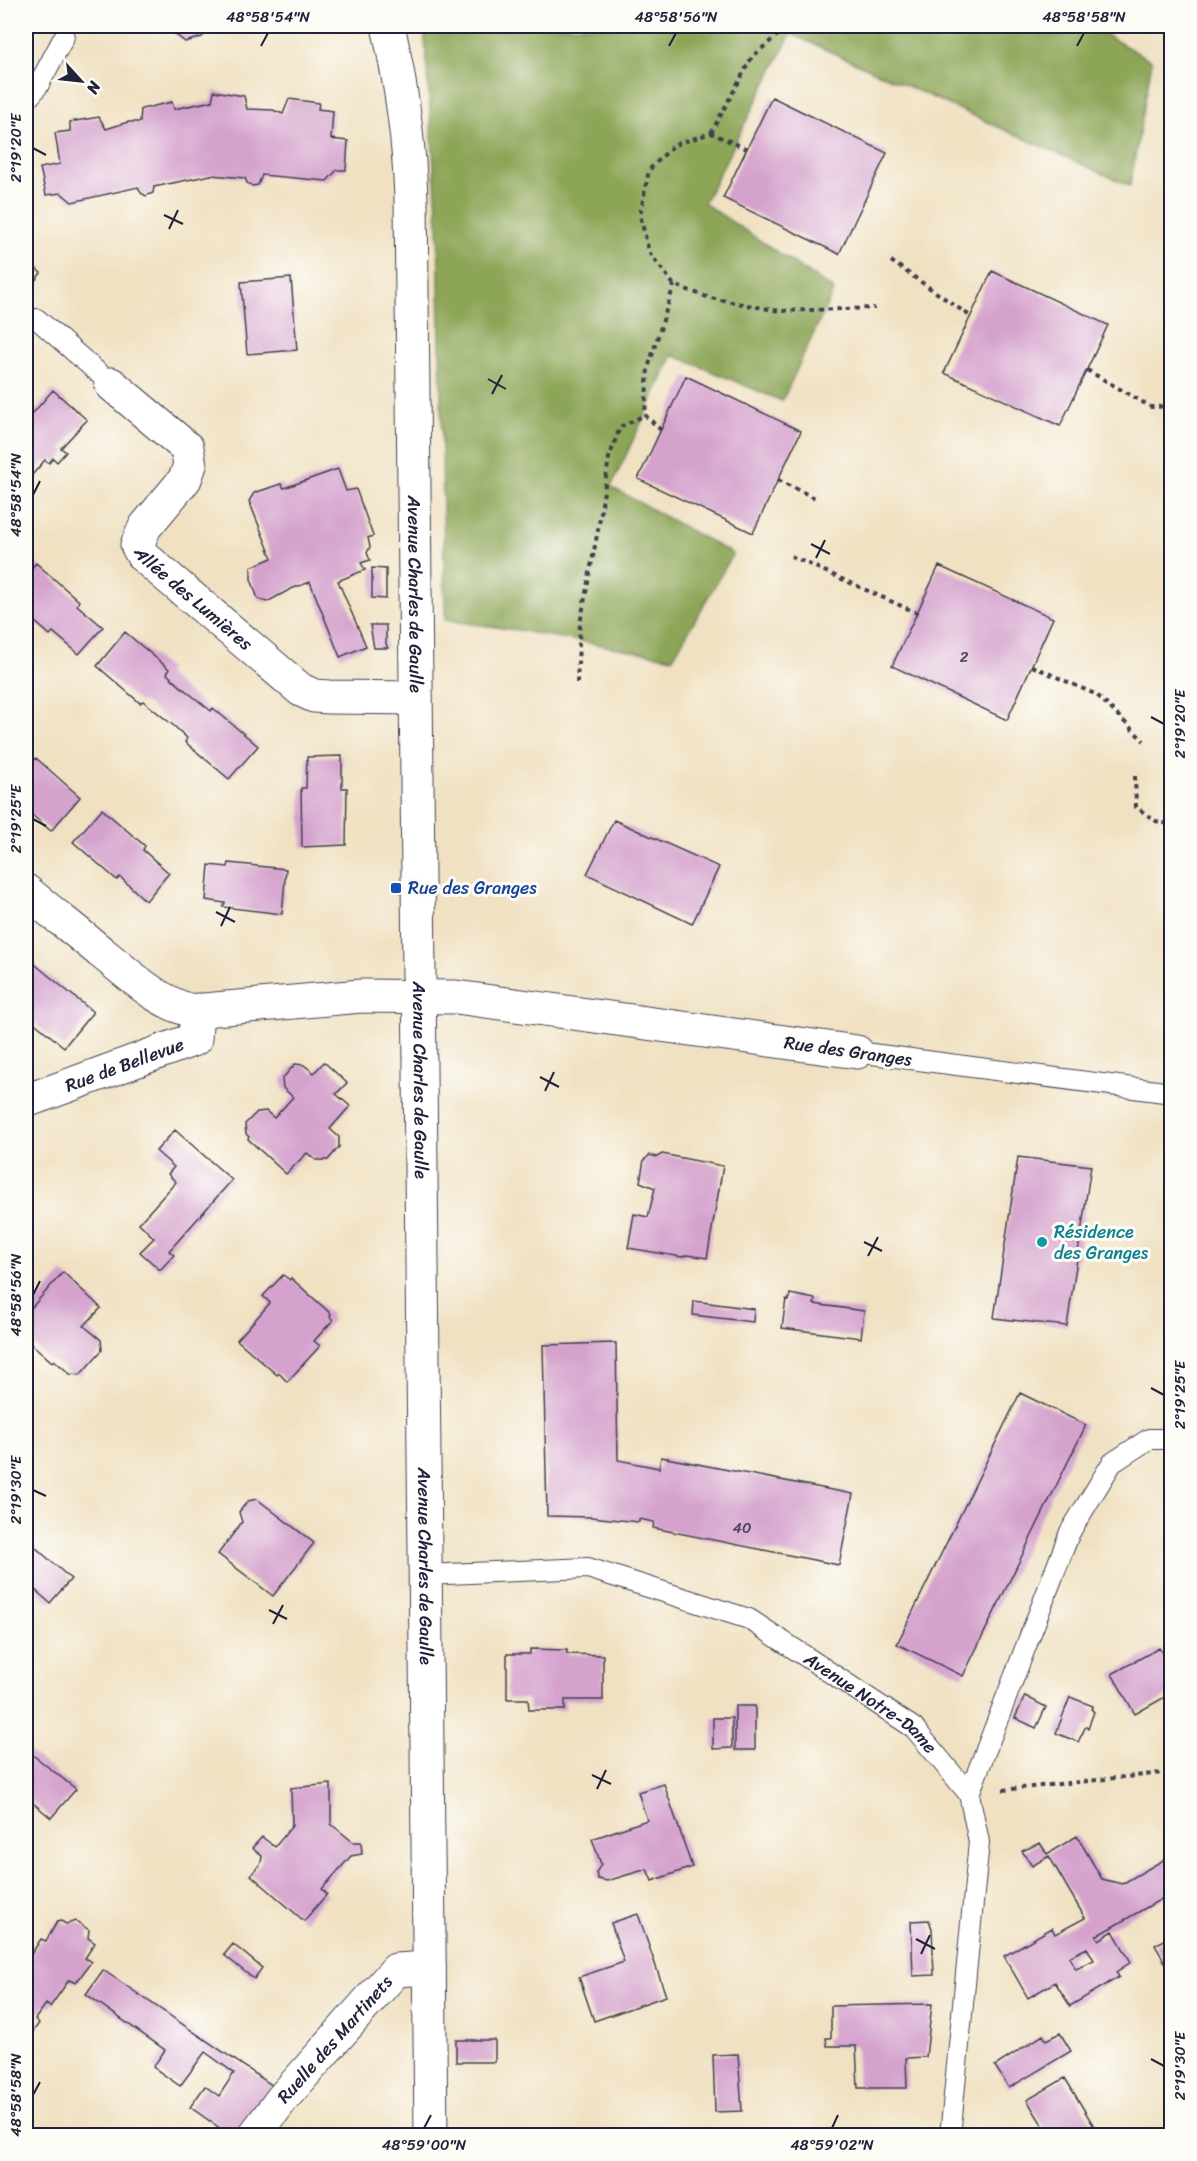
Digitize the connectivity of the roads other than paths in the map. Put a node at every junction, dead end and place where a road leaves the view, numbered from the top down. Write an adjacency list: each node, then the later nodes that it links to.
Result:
1 (388, 26): 6 (main road, Avenue Charles de Gaulle)
2 (64, 37): 3 (lane)
3 (26, 101)
4 (37, 319): 5 (lane)
5 (111, 384): 6 (main road, Allée des Lumières)
6 (416, 698): 8 (main road, Avenue Charles de Gaulle)
7 (26, 891): 9 (main road, Rue des Granges)
8 (419, 995): 9 (main road, Rue des Granges); 10 (main road, Rue des Granges); 14 (main road, Avenue Charles de Gaulle)
9 (197, 1010): 12 (main road, Rue de Bellevue)
10 (856, 1052): 11 (lane, Rue des Granges)
11 (1172, 1093)
12 (26, 1101)
13 (1172, 1439): 15 (lane)
14 (425, 1575): 15 (lane, Avenue Notre-Dame); 16 (main road, Avenue Charles de Gaulle)
15 (969, 1794): 19 (lane, Avenue Notre-Dame)
16 (429, 1968): 17 (main road, Ruelle des Martinets); 18 (main road, Avenue Charles de Gaulle)
17 (254, 2136)
18 (430, 2136)
19 (950, 2136)

